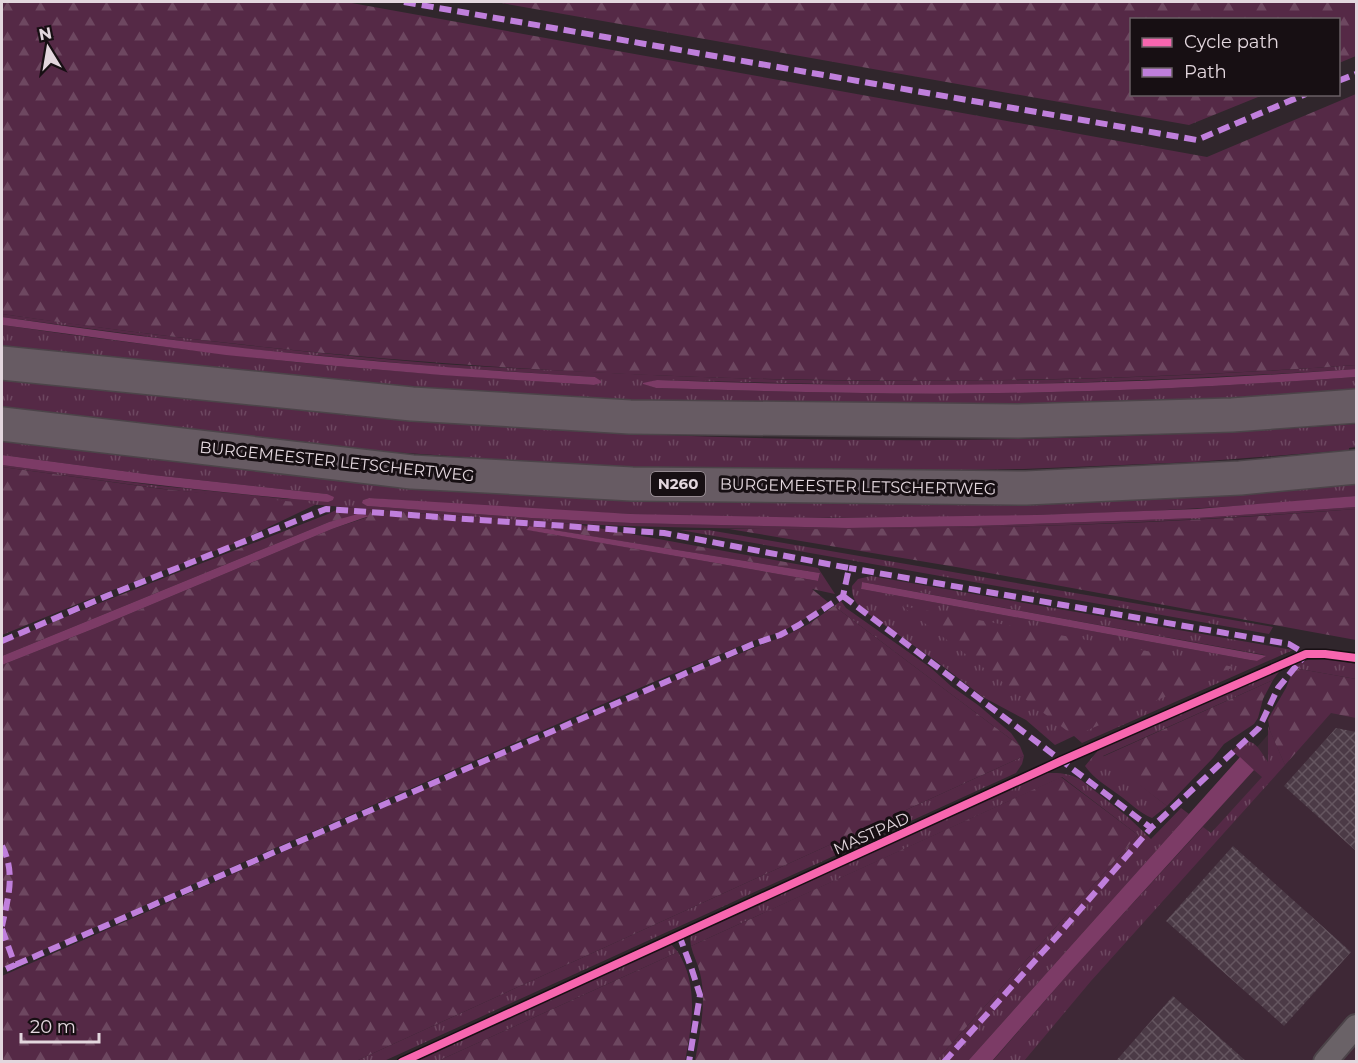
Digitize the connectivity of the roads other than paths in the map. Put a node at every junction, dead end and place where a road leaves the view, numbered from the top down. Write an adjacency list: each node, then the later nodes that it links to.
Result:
1 (2, 363): 2 (main road)
2 (1356, 406)
3 (2, 424): 4 (main road, BURGEMEESTER LETSCHERTWEG / N260)
4 (1356, 467)
5 (1356, 1026): 6 (street)
6 (1325, 1062)

